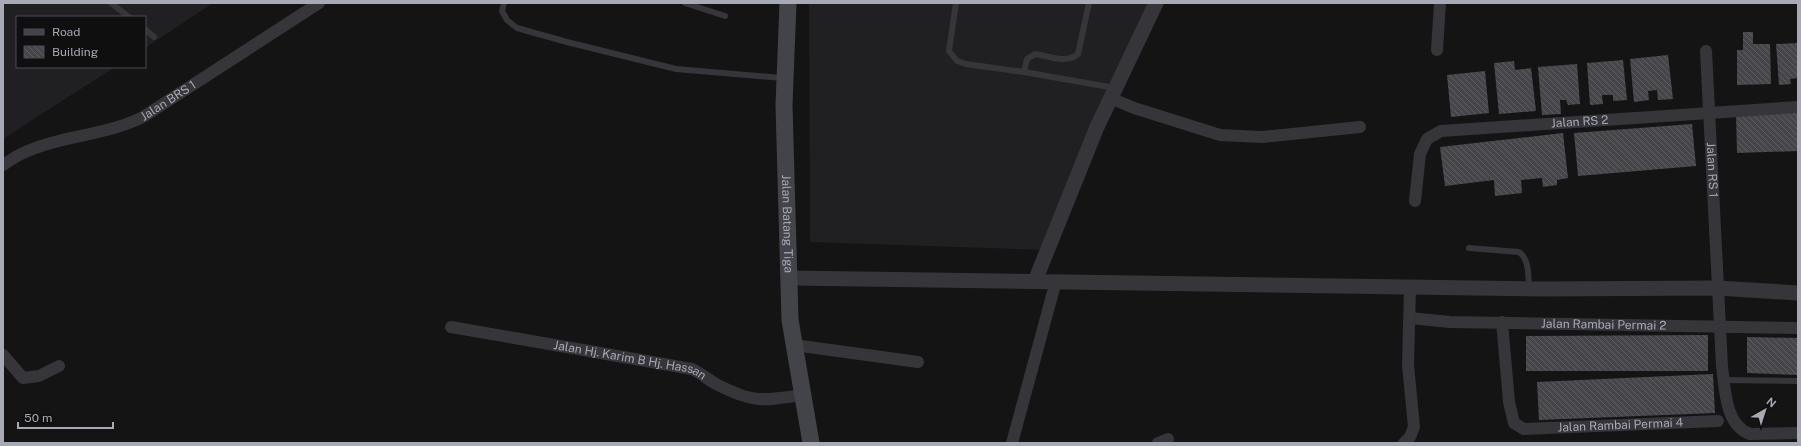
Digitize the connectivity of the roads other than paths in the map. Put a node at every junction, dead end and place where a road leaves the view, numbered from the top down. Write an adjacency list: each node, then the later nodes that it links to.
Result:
1 (111, 3): 10 (lane)
2 (319, 3): 22 (street, Jalan BRS 1)
3 (504, 3): 17 (lane)
4 (685, 3): 11 (lane)
5 (788, 3): 17 (main road, Jalan Batang Tiga)
6 (956, 3): 16 (lane)
7 (1089, 3): 16 (lane)
8 (1156, 3): 18 (street)
9 (1440, 3): 14 (street)
10 (128, 16)
11 (725, 16)
12 (146, 30): 13 (lane)
13 (154, 37)
14 (1437, 50)
15 (1706, 51): 20 (street, Jalan RS 1)
16 (1024, 72): 18 (lane)
17 (785, 78): 25 (main road, Jalan Batang Tiga)
18 (1113, 93): 21 (street); 26 (street)
19 (1798, 107): 20 (street, Jalan RS 2)
20 (1710, 113): 23 (street, Jalan RS 2); 29 (street, Jalan RS 1)
21 (1360, 127)
22 (3, 165)
23 (1415, 201)
24 (1469, 248): 30 (lane)
25 (790, 278): 26 (street); 37 (main road, Jalan Batang Tiga)
26 (1035, 281): 27 (street)
27 (1056, 281): 28 (street); 48 (street)
28 (1410, 288): 30 (street); 32 (street)
29 (1717, 288): 30 (street); 31 (street); 34 (street, Jalan RS 1)
30 (1528, 289)
31 (1798, 292)
32 (1410, 318): 33 (street, Jalan Rambai Permai 2); 49 (street)
33 (1502, 322): 34 (street, Jalan Rambai Permai 2); 44 (street, Jalan Rambai Permai 4)
34 (1720, 326): 36 (street, Jalan Rambai Permai 2); 41 (street, Jalan RS 1)
35 (451, 327): 43 (street, Jalan Hj. Karim B Hj. Hassan)
36 (1798, 328)
37 (794, 345): 39 (street); 43 (main road, Jalan Batang Tiga)
38 (3, 355): 40 (street)
39 (918, 362)
40 (58, 366)
41 (1724, 380): 42 (lane); 46 (street, Jalan RS 1)
42 (1798, 381)
43 (802, 395): 47 (main road, Jalan Batang Tiga)
44 (1718, 421)
45 (1798, 433): 46 (street)
46 (1758, 439)
47 (811, 443)
48 (1012, 443)
49 (1404, 443)

